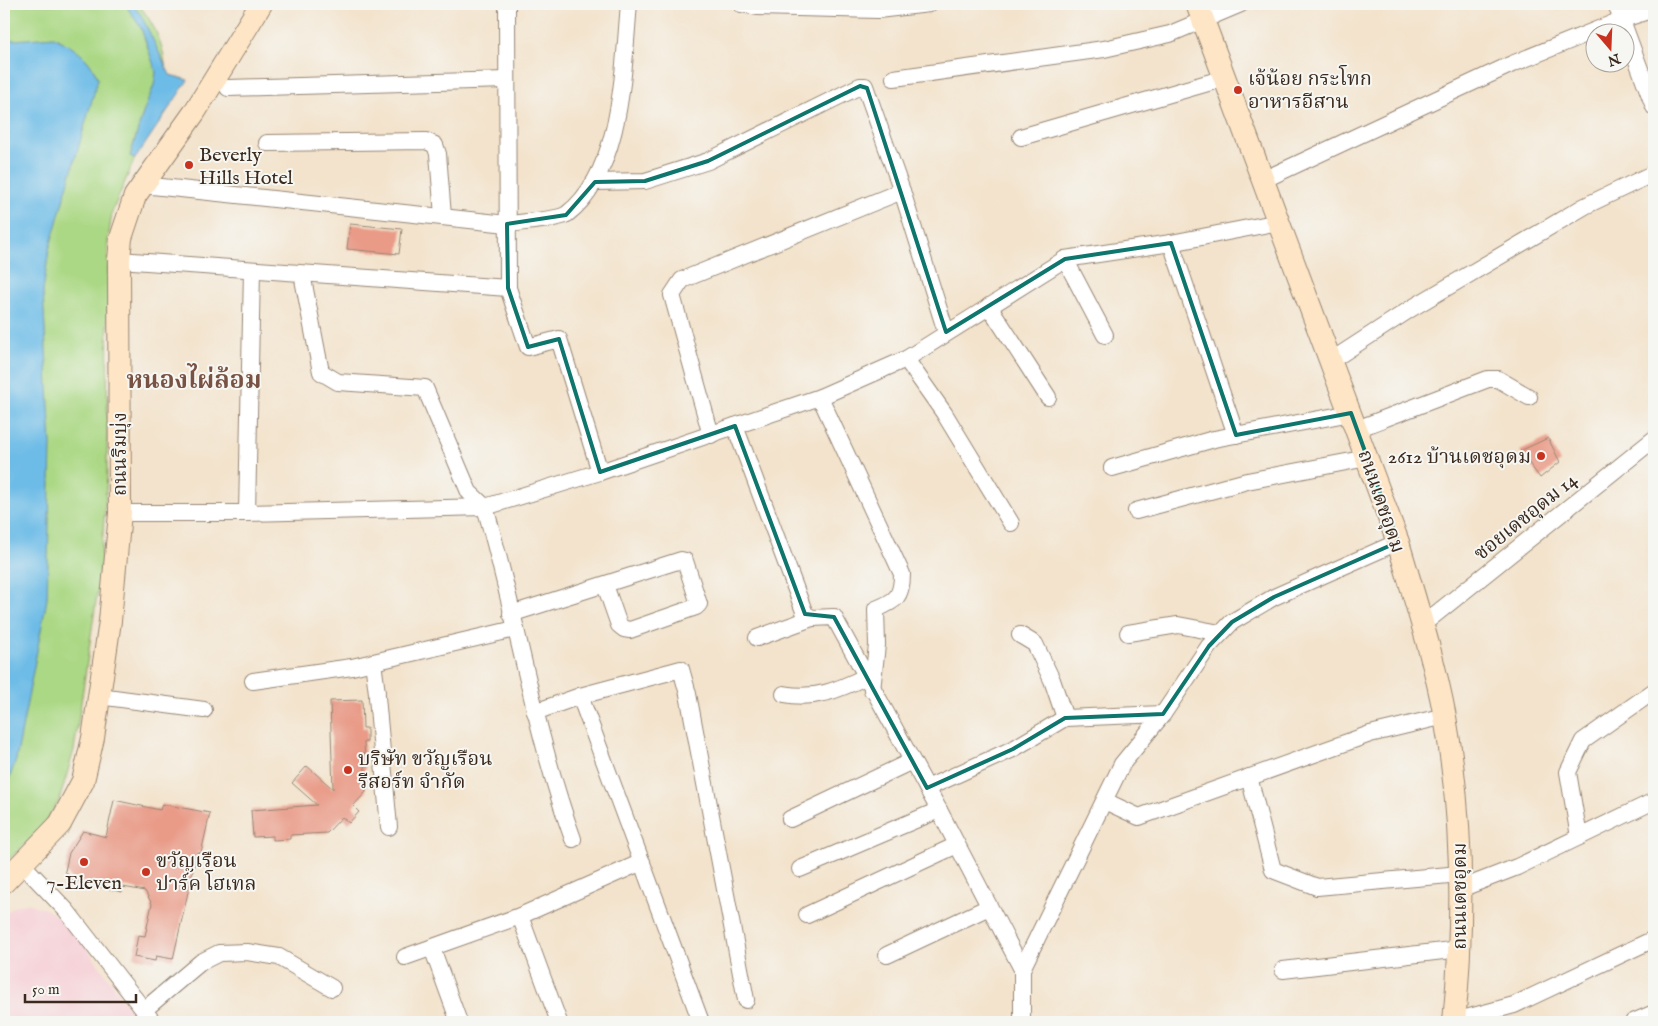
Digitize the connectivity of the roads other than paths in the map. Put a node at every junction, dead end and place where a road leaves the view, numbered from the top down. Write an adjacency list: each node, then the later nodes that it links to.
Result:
1 (261, 4): 21 (main road, ถนนริมบุ่ง)
2 (507, 4): 13 (street)
3 (629, 4): 20 (street)
4 (741, 4): 5 (street)
5 (929, 4)
6 (1241, 4): 9 (street)
7 (1616, 4): 10 (street)
8 (1654, 9): 10 (street)
9 (1201, 12): 11 (street); 12 (main road, ถนนเดชอุดม)
10 (1621, 20): 15 (street); 19 (street)
11 (894, 78)
12 (1225, 78): 16 (street); 19 (main road, ถนนเดชอุดม)
13 (506, 80): 14 (street); 25 (street)
14 (228, 88)
15 (1654, 108)
16 (1021, 137)
17 (267, 143): 23 (street)
18 (1654, 173): 36 (street)
19 (1263, 180): 24 (main road, ถนนเดชอุดม)
20 (595, 182): 22 (street); 25 (street)
21 (143, 185): 23 (street); 28 (main road, ถนนริมบุ่ง)
22 (902, 191): 33 (street); 42 (street)
23 (442, 216): 25 (street)
24 (1279, 222): 26 (street); 36 (main road, ถนนเดชอุดม)
25 (508, 224): 31 (street)
26 (1171, 243): 27 (street); 43 (street)
27 (1065, 259): 32 (street); 34 (street)
28 (119, 260): 29 (street); 50 (main road, ถนนริมบุ่ง)
29 (252, 270): 30 (street); 51 (street)
30 (302, 274): 31 (street); 48 (street)
31 (508, 288): 47 (street)
32 (989, 306): 33 (street); 38 (street)
33 (946, 332): 35 (street)
34 (1105, 335)
35 (906, 359): 37 (street); 52 (street)
36 (1332, 360): 40 (main road, ถนนเดชอุดม)
37 (820, 397): 41 (street); 64 (street)
38 (1048, 397)
39 (1529, 397): 40 (street)
40 (1354, 421): 43 (street); 45 (main road, ถนนเดชอุดม)
41 (735, 426): 42 (street); 55 (street)
42 (711, 435): 47 (street)
43 (1236, 435): 46 (street)
44 (1654, 439): 57 (street, ซอยเดชอุดม 14)
45 (1367, 458): 49 (street); 53 (main road, ถนนเดชอุดม)
46 (1112, 468)
47 (600, 472): 48 (street)
48 (485, 507): 51 (street); 56 (street)
49 (1136, 511)
50 (120, 513): 51 (street); 67 (main road, ถนนริมบุ่ง)
51 (247, 513)
52 (1011, 522)
53 (1398, 542): 57 (main road, ถนนเดชอุดม); 59 (street)
54 (604, 585): 54 (street); 56 (street)
55 (812, 618): 61 (street); 64 (street)
56 (513, 621): 62 (street); 70 (street)
57 (1422, 625): 72 (main road, ถนนเดชอุดม)
58 (1128, 633): 59 (street)
59 (1220, 633): 71 (street)
60 (1020, 635): 73 (street)
61 (757, 638)
62 (373, 662): 63 (street); 81 (street)
63 (253, 681)
64 (869, 684): 66 (street); 74 (street)
65 (1654, 691): 82 (street)
66 (784, 694)
67 (99, 696): 69 (street); 86 (main road, ถนนริมบุ่ง)
68 (580, 696): 70 (street); 85 (street); 101 (street)
69 (204, 710)
70 (536, 712): 83 (street)
71 (1163, 714): 73 (street); 78 (street)
72 (1445, 716): 75 (street); 89 (main road, ถนนเดชอุดม)
73 (1065, 718): 76 (street)
74 (912, 761): 76 (street); 80 (street)
75 (1249, 777): 78 (street); 89 (street)
76 (927, 788): 79 (street)
77 (1654, 800): 82 (street)
78 (1105, 801): 98 (street)
79 (939, 810): 84 (street); 87 (street)
80 (790, 819)
81 (389, 827)
82 (1579, 837): 89 (street)
83 (573, 839)
84 (957, 845): 90 (street); 91 (street)
85 (642, 862): 92 (street); 106 (street)
86 (22, 864): 88 (main road, ถนนริมบุ่ง); 103 (street)
87 (800, 869)
88 (4, 882)
89 (1460, 882): 95 (main road, ถนนเดชอุดม)
90 (989, 907): 96 (street); 98 (street)
91 (807, 915)
92 (520, 916): 94 (street); 105 (street)
93 (1654, 939): 108 (street)
94 (432, 948): 97 (street); 104 (street)
95 (1460, 949): 99 (street); 108 (main road, ถนนเดชอุดม)
96 (887, 955)
97 (405, 957)
98 (1022, 969): 107 (street)
99 (1283, 970)
100 (332, 988): 103 (street)
101 (746, 1000)
102 (1654, 1013): 109 (street)
103 (149, 1016)
104 (459, 1022)
105 (559, 1022)
106 (701, 1022)
107 (1022, 1022)
108 (1455, 1022)
109 (1634, 1022)

